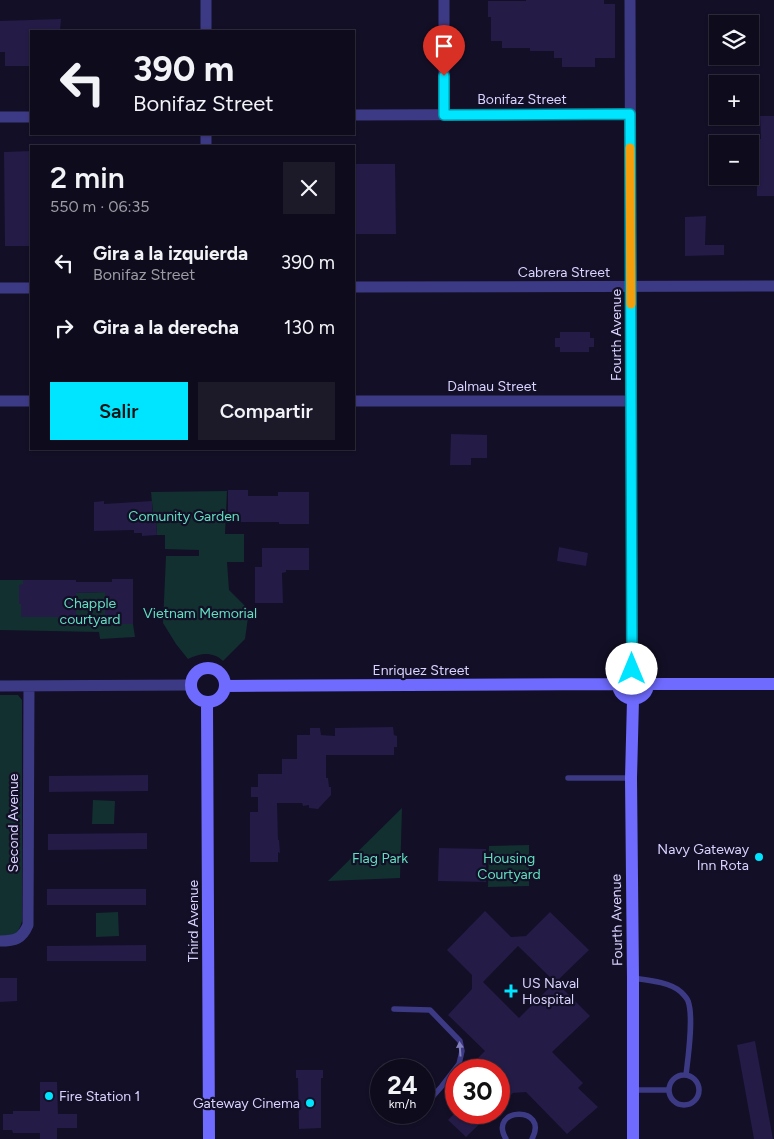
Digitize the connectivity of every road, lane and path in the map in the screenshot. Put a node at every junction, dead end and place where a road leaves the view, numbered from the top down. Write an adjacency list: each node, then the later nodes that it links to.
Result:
1 (206, 0): 4 (street)
2 (444, 0): 7 (street)
3 (630, 0): 5 (street, Fourth Avenue)
4 (206, 30)
5 (630, 114): 7 (street, Bonifaz Street); 10 (street, Fourth Avenue)
6 (355, 115): 7 (street, Bonifaz Street)
7 (444, 115)
8 (0, 117): 9 (street)
9 (30, 117)
10 (631, 286): 11 (street, Cabrera Street); 12 (street, Cabrera Street); 18 (street, Fourth Avenue)
11 (774, 286)
12 (355, 287)
13 (0, 288): 14 (street)
14 (30, 288)
15 (0, 401): 16 (street)
16 (30, 401)
17 (355, 401): 18 (street, Dalmau Street)
18 (631, 401): 19 (street, Fourth Avenue)
19 (632, 669): 20 (street); 21 (street)
20 (617, 684): 26 (street, Enriquez Street); 27 (street)
21 (648, 684): 22 (street); 27 (street)
22 (774, 684)
23 (191, 685): 25 (street); 26 (street); 28 (street)
24 (0, 686): 25 (street)
25 (29, 686): 31 (street, Second Avenue)
26 (225, 686): 28 (street)
27 (632, 700): 30 (street, Fourth Avenue)
28 (207, 702): 38 (street, Third Avenue)
29 (568, 778): 30 (lane)
30 (630, 778): 32 (street, Fourth Avenue)
31 (0, 941)
32 (633, 978): 34 (lane); 35 (street, Fourth Avenue)
33 (394, 1009): 37 (lane, one-way to 33)
34 (686, 1075): 36 (lane); 36 (lane)
35 (633, 1090): 36 (lane); 41 (street, Fourth Avenue)
36 (668, 1090)
37 (435, 1093)
38 (209, 1139)
39 (506, 1139): 40 (lane)
40 (532, 1139)
41 (633, 1139)

